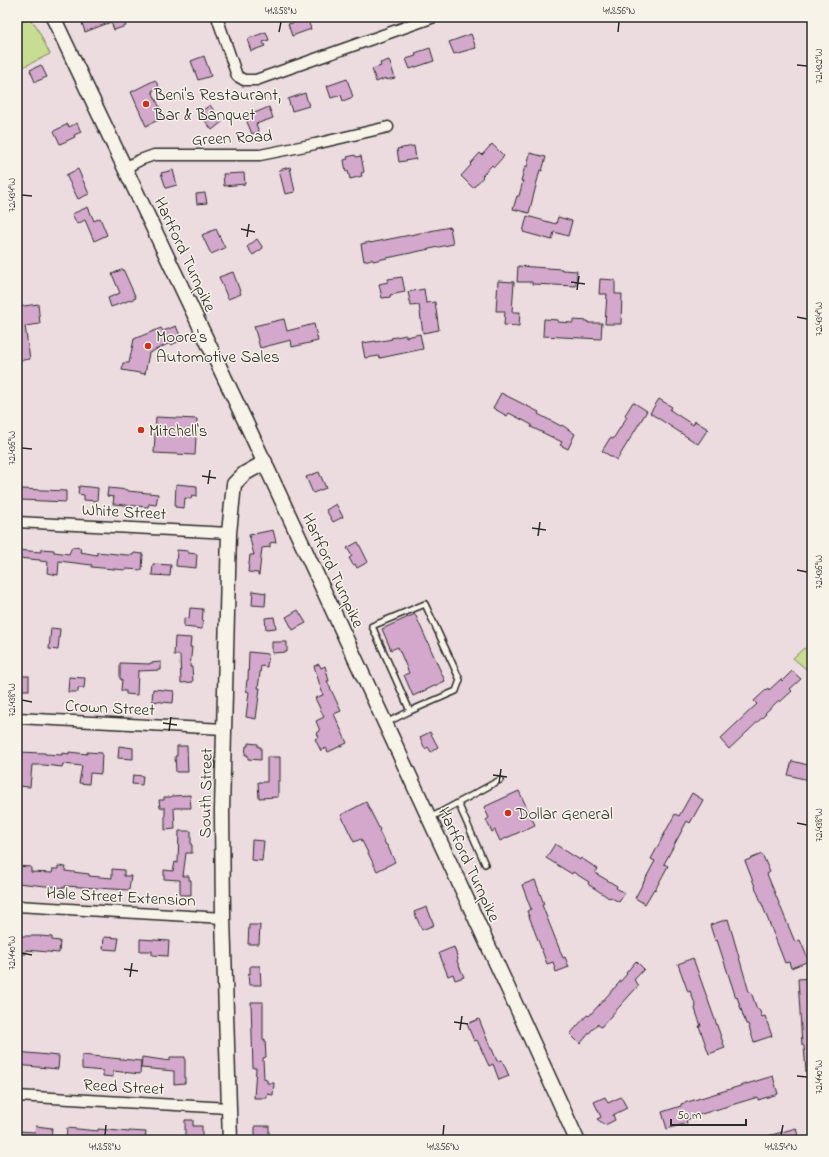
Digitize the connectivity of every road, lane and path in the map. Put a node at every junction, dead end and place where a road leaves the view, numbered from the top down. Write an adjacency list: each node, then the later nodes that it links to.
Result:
1 (53, 17): 5 (main road, Hartford Turnpike)
2 (217, 17): 3 (street)
3 (434, 17)
4 (388, 127): 5 (street, Green Road)
5 (125, 168): 6 (main road, Hartford Turnpike)
6 (265, 462): 8 (main road, South Street); 11 (main road, Hartford Turnpike)
7 (17, 522): 8 (street, White Street)
8 (229, 533): 12 (main road, South Street)
9 (410, 711): 9 (lane); 11 (lane)
10 (17, 718): 12 (street, Crown Street)
11 (385, 723): 15 (main road, Hartford Turnpike)
12 (224, 729): 18 (main road, South Street)
13 (500, 780): 14 (lane)
14 (458, 803): 15 (lane); 16 (lane)
15 (429, 819): 22 (main road, Hartford Turnpike)
16 (484, 864)
17 (17, 906): 18 (street, Hale Street Extension)
18 (223, 918): 20 (main road, South Street)
19 (17, 1096): 20 (street, Reed Street)
20 (229, 1108): 21 (main road, South Street)
21 (230, 1140)
22 (577, 1140)

